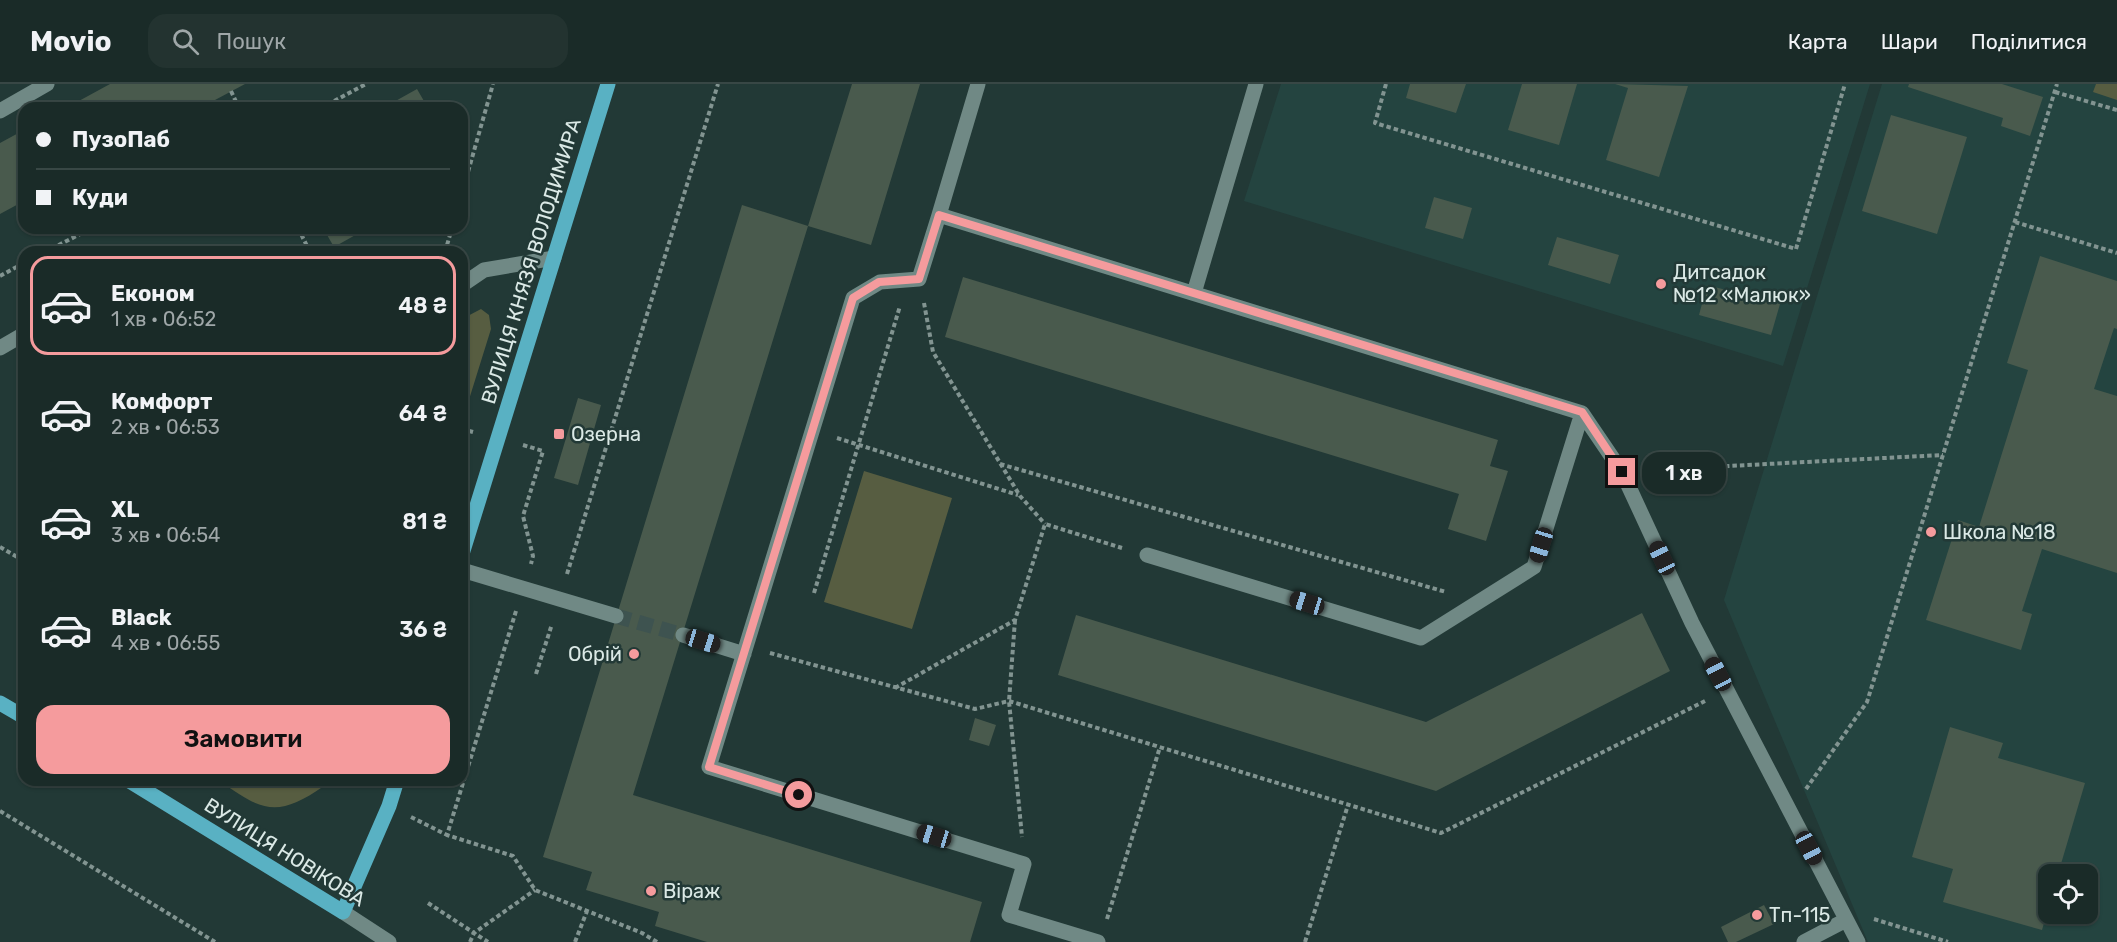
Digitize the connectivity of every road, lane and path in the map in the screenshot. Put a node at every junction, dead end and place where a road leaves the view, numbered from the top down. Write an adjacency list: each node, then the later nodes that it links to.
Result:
1 (47, 84): 16 (street)
2 (366, 84): 14 (path)
3 (493, 84): 17 (path)
4 (608, 84): 23 (main road, ВУЛИЦЯ КНЯЗЯ ВОЛОДИМИРА)
5 (718, 84): 49 (path)
6 (978, 84): 18 (street)
7 (1256, 84): 28 (street)
8 (1386, 84): 9 (path)
9 (1845, 84)
10 (2057, 84): 12 (path)
11 (231, 91): 13 (path)
12 (2055, 92): 15 (path); 19 (path)
13 (236, 102)
14 (332, 102)
15 (2117, 110)
16 (0, 111)
17 (468, 172)
18 (939, 215): 26 (street); 28 (street)
19 (2015, 222): 22 (path); 37 (path)
20 (80, 234): 21 (path)
21 (57, 246)
22 (2117, 253)
23 (554, 258): 27 (street); 42 (main road, ВУЛИЦЯ КНЯЗЯ ВОЛОДИМИРА)
24 (18, 266): 25 (path)
25 (0, 276)
26 (913, 279): 32 (street); 36 (path); 38 (path)
27 (468, 281)
28 (1194, 293): 31 (street)
29 (18, 338): 30 (street)
30 (0, 348)
31 (1582, 412): 39 (street); 50 (street)
32 (813, 430): 36 (path); 54 (street)
33 (468, 431): 34 (path)
34 (473, 432)
35 (518, 444): 47 (path)
36 (859, 445): 40 (path); 48 (path)
37 (1943, 455): 39 (path); 68 (path)
38 (1000, 464): 40 (path); 50 (path)
39 (1622, 472): 57 (street)
40 (1020, 496): 41 (path)
41 (1045, 524): 44 (path); 52 (path)
42 (468, 535)
43 (0, 547): 45 (path)
44 (1147, 555): 50 (street)
45 (18, 558)
46 (468, 572): 47 (street)
47 (523, 588): 49 (street); 62 (path)
48 (814, 593)
49 (559, 599): 51 (street); 55 (path)
50 (1479, 601)
51 (616, 616)
52 (1015, 620): 56 (path); 58 (path)
53 (683, 635): 54 (street)
54 (744, 654): 56 (path); 69 (street)
55 (536, 674)
56 (894, 688): 58 (path)
57 (1727, 690): 66 (path); 68 (street)
58 (1009, 701): 61 (path); 69 (path)
59 (0, 703): 60 (main road)
60 (18, 714)
61 (1160, 747): 66 (path); 76 (path)
62 (468, 767)
63 (138, 786): 73 (main road, ВУЛИЦЯ НОВІКОВА)
64 (395, 786): 73 (main road)
65 (462, 786): 70 (path)
66 (1348, 805): 83 (path)
67 (0, 811): 77 (path)
68 (1790, 812): 74 (street)
69 (1024, 864): 76 (street)
70 (535, 890): 72 (path); 75 (path)
71 (428, 903): 75 (path)
72 (587, 911): 81 (path); 82 (path)
73 (343, 912): 78 (street, ВУЛИЦЯ НОВІКОВА)
74 (1846, 920): 84 (street); 85 (street); 86 (path)
75 (474, 933): 79 (path); 80 (path)
76 (1101, 936)
77 (215, 942)
78 (389, 942)
79 (470, 942)
80 (488, 942)
81 (575, 942)
82 (657, 942)
83 (1305, 942)
84 (1804, 942)
85 (1858, 942)
86 (1948, 942)

